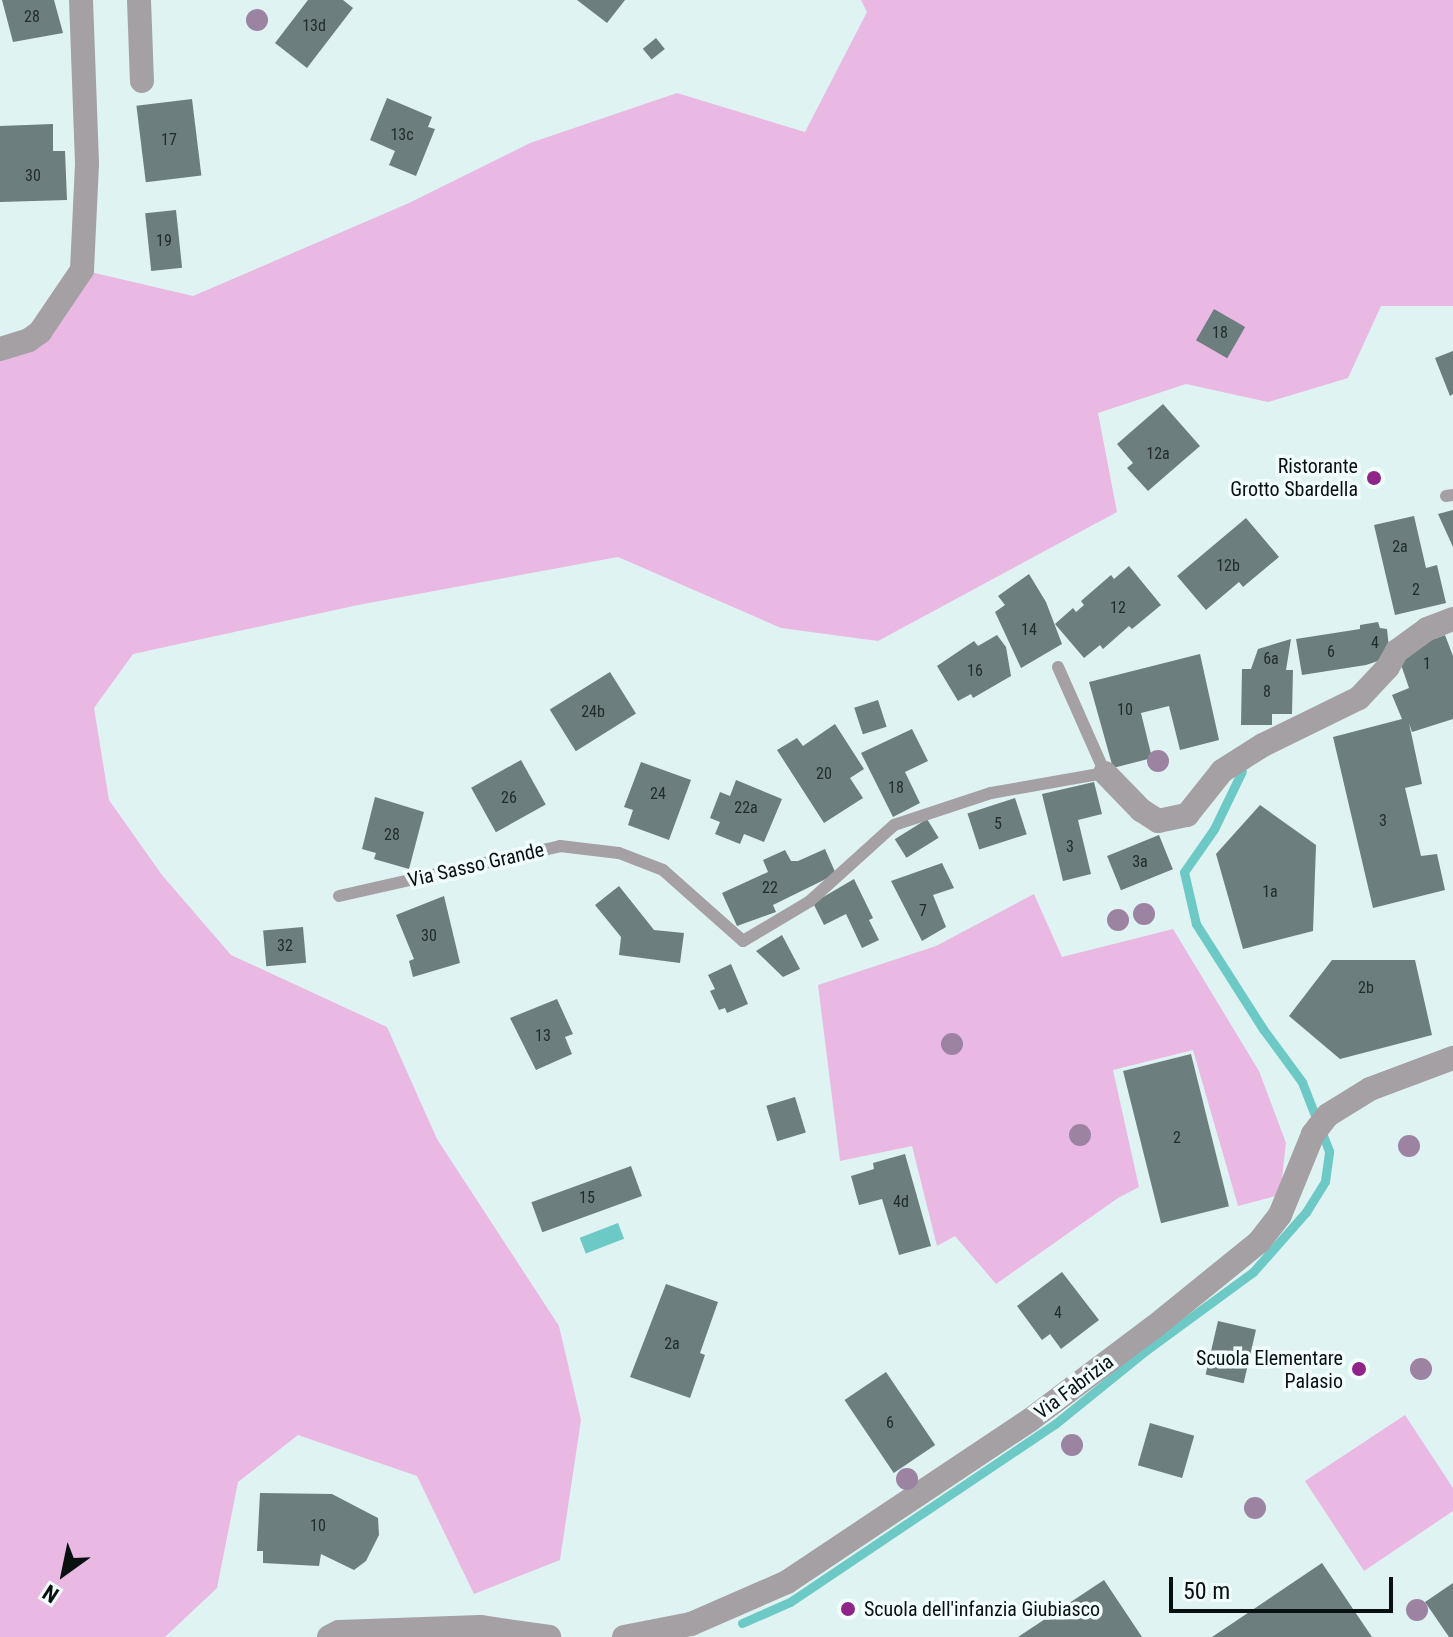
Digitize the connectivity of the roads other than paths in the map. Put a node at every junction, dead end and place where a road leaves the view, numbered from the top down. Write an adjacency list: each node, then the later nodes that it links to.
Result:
1 (81, 0): 4 (street)
2 (139, 0): 3 (street)
3 (142, 81)
4 (0, 349)
5 (1453, 619): 7 (street)
6 (1058, 667): 7 (lane)
7 (1105, 773): 8 (lane, Via Sasso Grande)
8 (339, 896)
9 (1453, 1058): 12 (street, Via Fabrizia)
10 (329, 1637): 11 (street)
11 (549, 1637)
12 (624, 1637)

